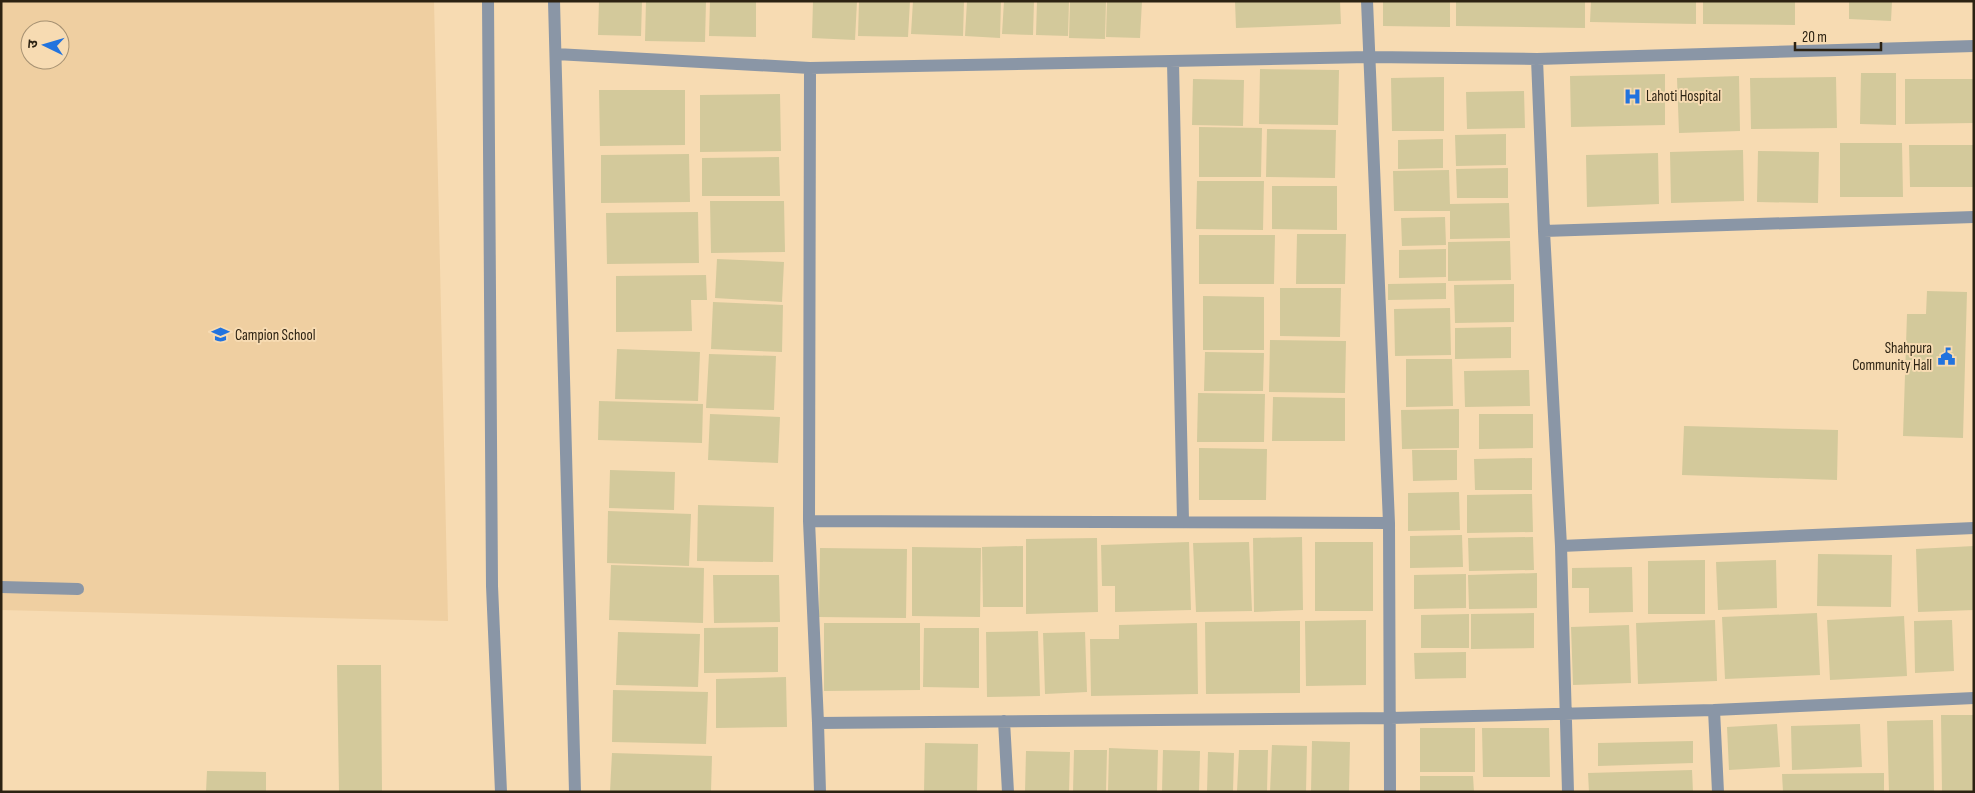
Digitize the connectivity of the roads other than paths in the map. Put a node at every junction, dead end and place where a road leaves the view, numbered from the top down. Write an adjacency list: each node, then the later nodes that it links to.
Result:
1 (488, 1): 25 (street)
2 (554, 1): 5 (street)
3 (1368, 1): 6 (street)
4 (1974, 46): 7 (street)
5 (556, 54): 9 (street); 26 (street)
6 (1369, 57): 7 (street); 8 (street); 14 (street)
7 (1536, 59): 11 (street)
8 (1173, 62): 9 (street); 13 (street)
9 (810, 68): 12 (street)
10 (1974, 217): 11 (street)
11 (1544, 231): 16 (street)
12 (810, 521): 13 (street); 24 (street)
13 (1183, 522): 14 (street)
14 (1389, 523): 22 (street)
15 (1974, 528): 16 (street)
16 (1562, 546): 21 (street)
17 (1, 586): 18 (street)
18 (78, 589)
19 (1974, 698): 20 (street)
20 (1714, 710): 21 (street); 31 (street)
21 (1565, 713): 22 (street); 30 (street)
22 (1390, 718): 23 (street); 29 (street)
23 (1004, 721): 24 (street); 28 (street)
24 (818, 723): 27 (street)
25 (501, 792)
26 (575, 792)
27 (820, 792)
28 (1008, 792)
29 (1390, 792)
30 (1568, 792)
31 (1718, 792)

